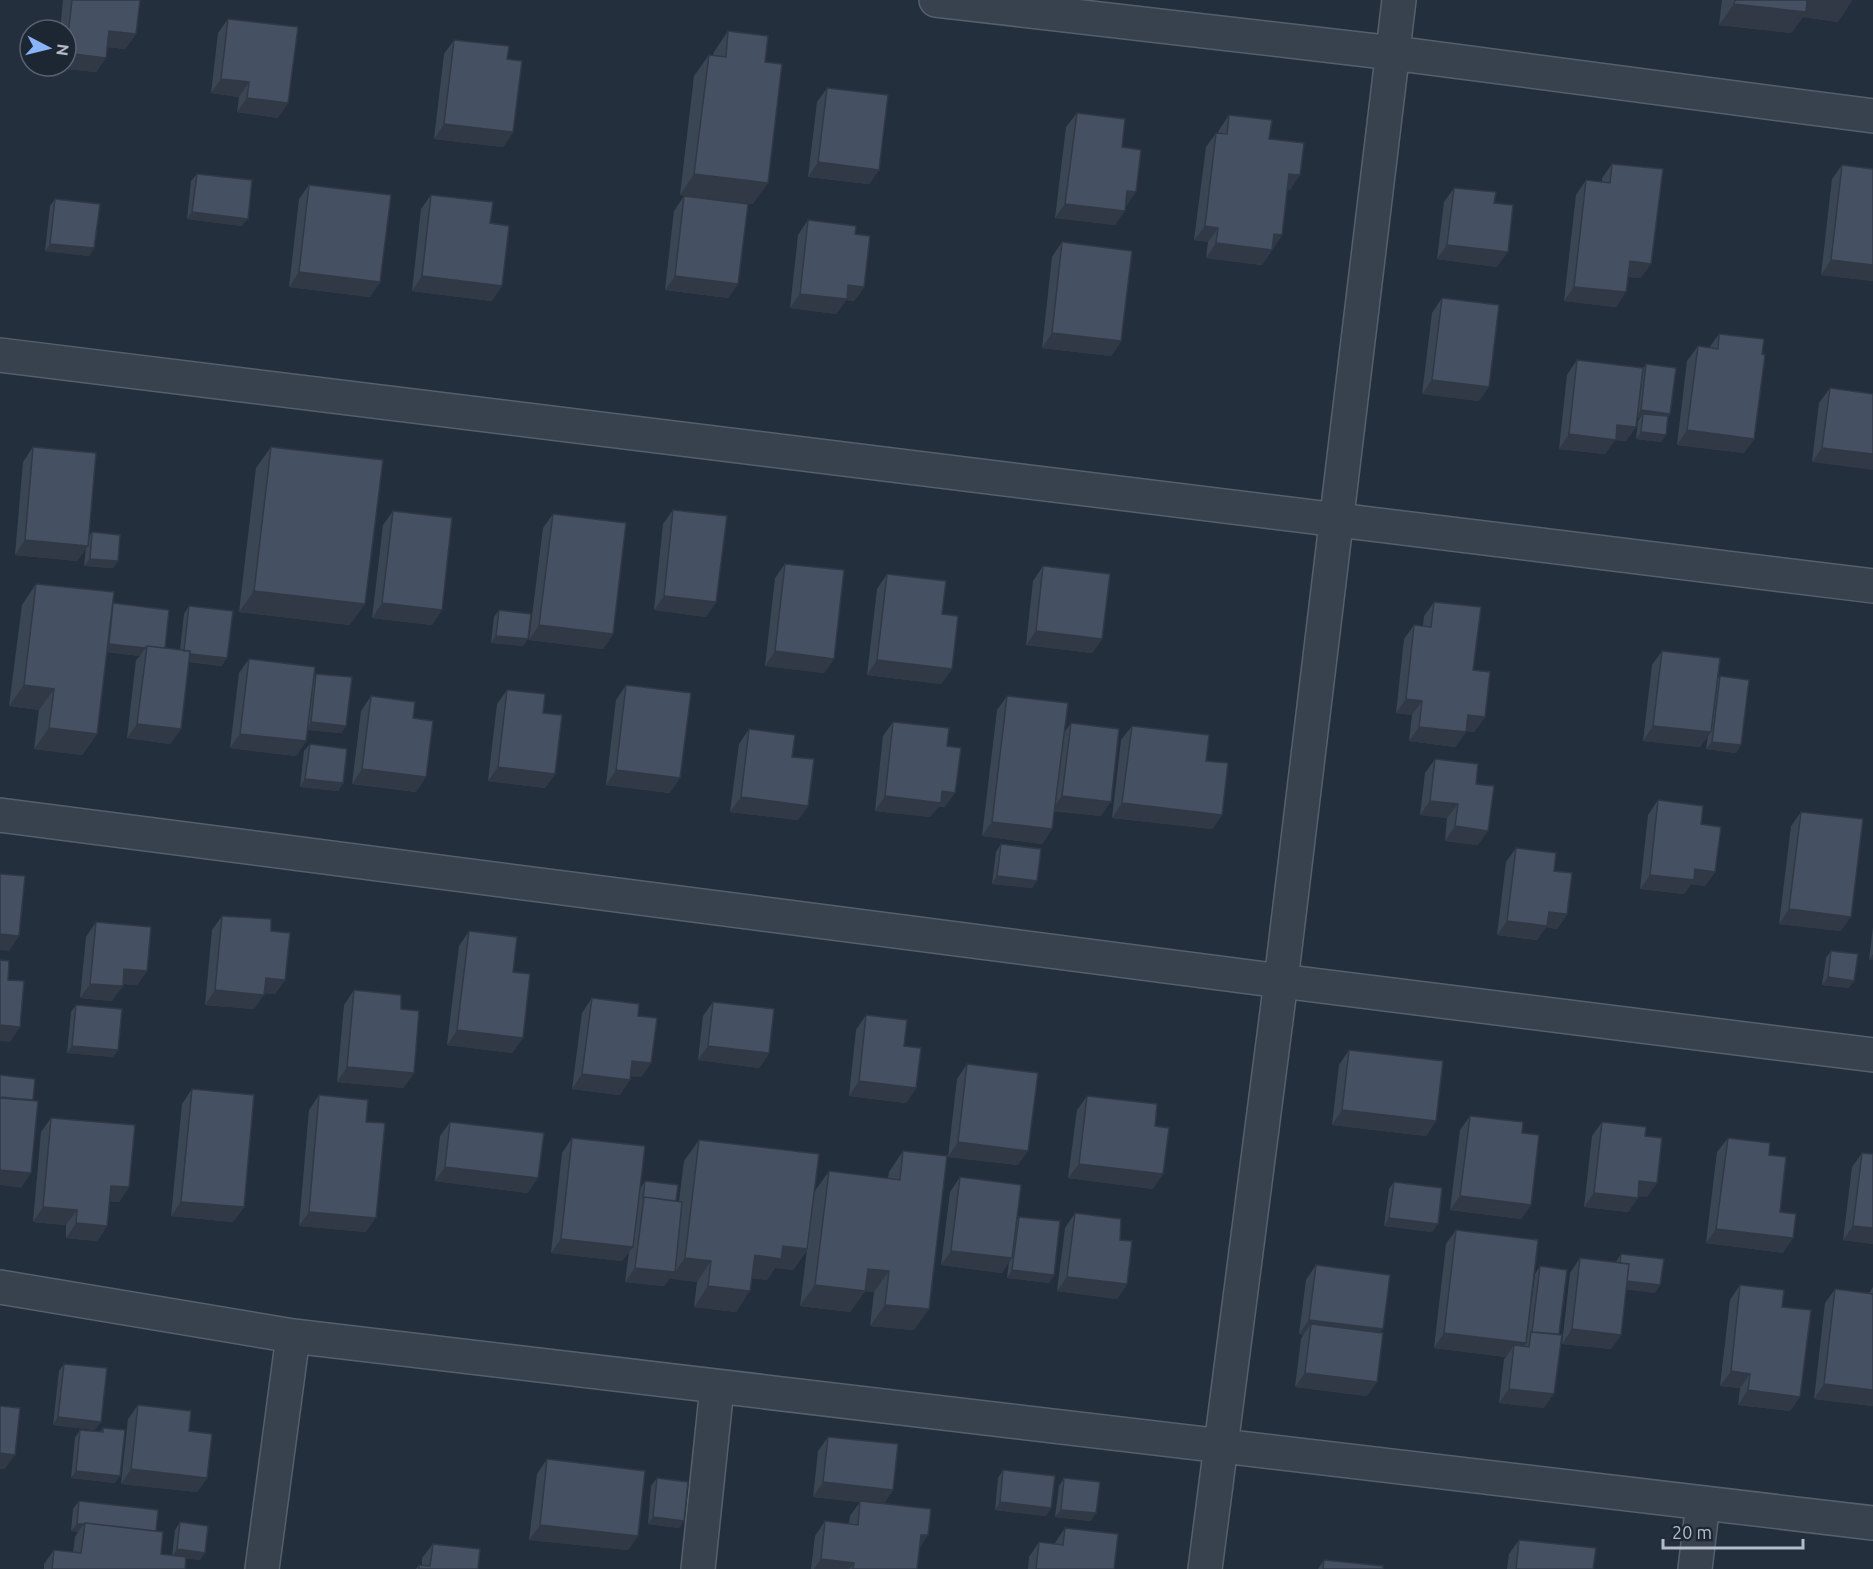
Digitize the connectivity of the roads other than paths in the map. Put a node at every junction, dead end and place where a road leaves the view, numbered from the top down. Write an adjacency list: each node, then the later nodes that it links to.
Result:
1 (936, 0): 3 (street)
2 (1399, 0): 3 (street)
3 (1393, 53): 4 (street); 6 (street)
4 (1873, 116)
5 (0, 355): 6 (street)
6 (1338, 518): 7 (street); 9 (street)
7 (1873, 586)
8 (0, 815): 9 (street)
9 (1281, 981): 10 (street); 14 (street)
10 (1873, 1055)
11 (0, 1287): 12 (street)
12 (293, 1336): 13 (street); 17 (street)
13 (717, 1387): 14 (street); 18 (street)
14 (1221, 1445): 15 (street); 19 (street)
15 (1703, 1503): 16 (street); 20 (street)
16 (1873, 1523)
17 (262, 1569)
18 (698, 1569)
19 (1205, 1569)
20 (1695, 1569)

